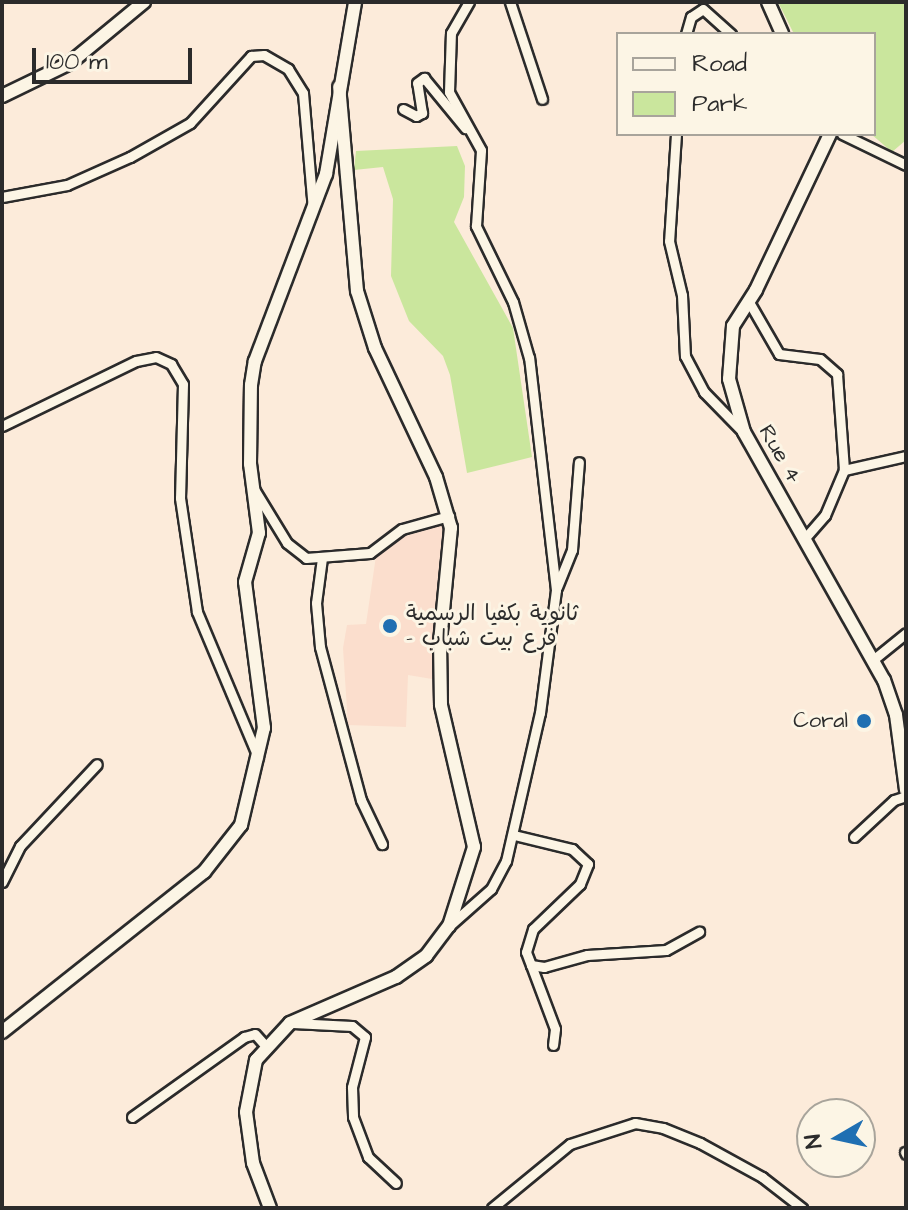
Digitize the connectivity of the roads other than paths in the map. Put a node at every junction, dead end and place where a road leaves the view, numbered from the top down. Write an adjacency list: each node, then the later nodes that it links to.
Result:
1 (144, 2): 11 (street)
2 (355, 2): 10 (street)
3 (469, 2): 17 (street)
4 (510, 2): 12 (street)
5 (768, 2): 9 (street)
6 (701, 6): 7 (street); 8 (street)
7 (687, 32)
8 (729, 32)
9 (781, 32)
10 (339, 87): 21 (street); 29 (street)
11 (2, 96)
12 (542, 99)
13 (403, 109): 17 (street)
14 (676, 136): 24 (street)
15 (829, 136): 22 (street, Rue 4)
16 (846, 136): 18 (street)
17 (478, 142): 32 (street)
18 (906, 165)
19 (7, 196): 20 (street); 21 (street)
20 (2, 207)
21 (315, 212): 28 (street)
22 (749, 302): 24 (street, Rue 4); 27 (street)
23 (2, 426): 35 (street)
24 (744, 432): 30 (street, Rue 4)
25 (906, 456): 27 (street)
26 (579, 462): 32 (street)
27 (844, 470): 30 (street)
28 (254, 489): 31 (street); 35 (street)
29 (449, 516): 31 (street); 42 (street)
30 (804, 539): 34 (street, Rue 4)
31 (322, 558): 40 (street)
32 (556, 590): 38 (street)
33 (906, 633): 34 (street)
34 (874, 659): 37 (street, Rue 4)
35 (259, 760): 46 (street)
36 (97, 764): 41 (street)
37 (906, 793): 39 (street)
38 (514, 835): 42 (street); 44 (street)
39 (854, 837)
40 (382, 844)
41 (2, 882)
42 (449, 926): 45 (street)
43 (699, 932): 44 (street)
44 (531, 965): 48 (street)
45 (290, 1023): 47 (street); 50 (street)
46 (2, 1032)
47 (265, 1045): 49 (street); 51 (street)
48 (553, 1045)
49 (132, 1117)
50 (396, 1183)
51 (270, 1208)
52 (492, 1208): 53 (street)
53 (802, 1208)

